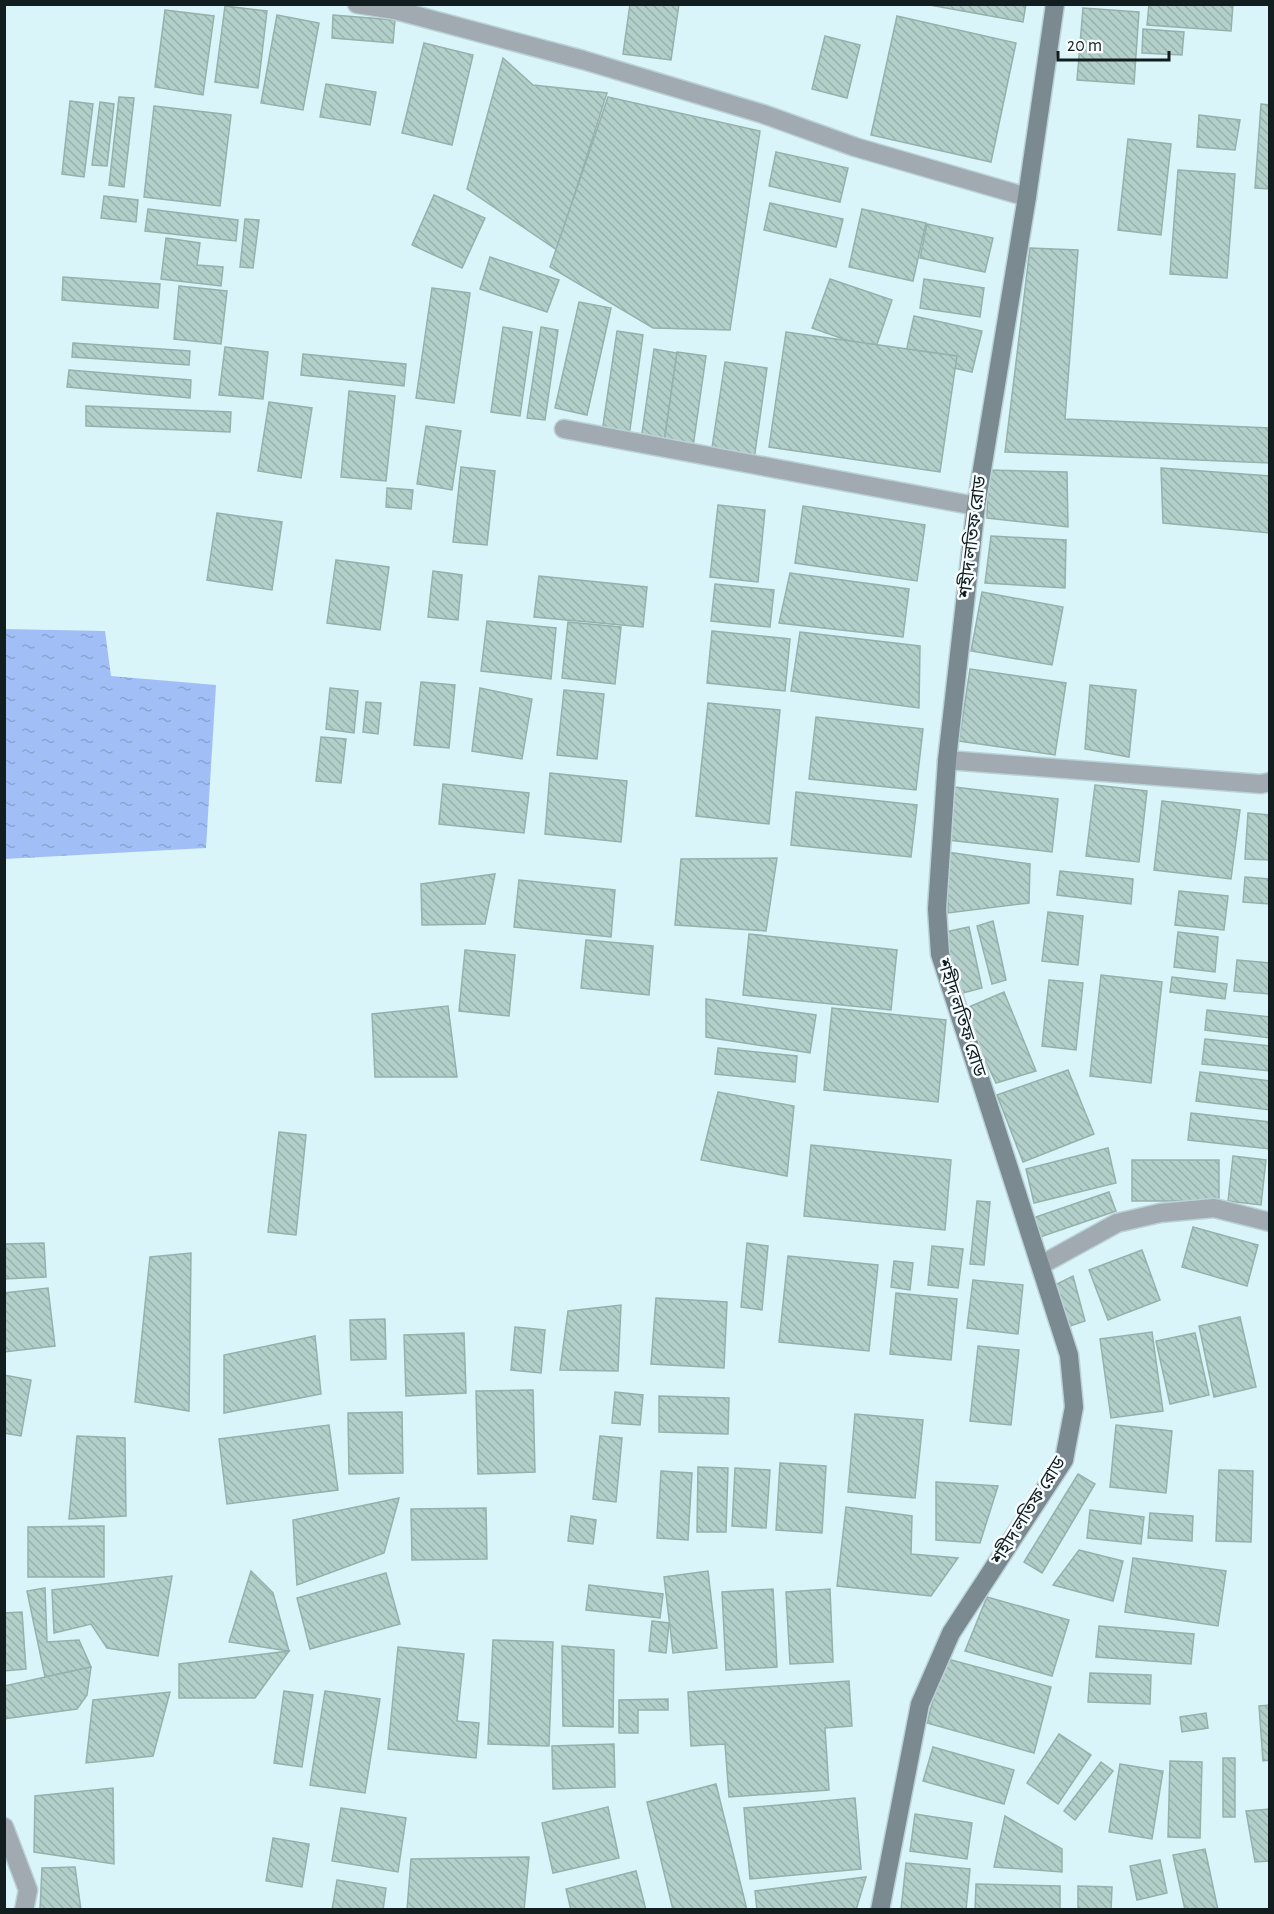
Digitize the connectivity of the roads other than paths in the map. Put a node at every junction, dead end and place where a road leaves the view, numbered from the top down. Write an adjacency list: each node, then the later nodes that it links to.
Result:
1 (357, 4): 3 (street)
2 (1054, 4): 3 (street, শহীদ লতিফ রোড)
3 (1027, 196): 5 (street, শহীদ লতিফ রোড)
4 (564, 429): 5 (street)
5 (976, 506): 6 (street, শহীদ লতিফ রোড)
6 (947, 760): 7 (street); 9 (street, শহীদ লতিফ রোড)
7 (1269, 782)
8 (1269, 1222): 9 (street)
9 (1041, 1266): 12 (street, শহীদ লতিফ রোড)
10 (4, 1827): 11 (street)
11 (24, 1910)
12 (880, 1910)

